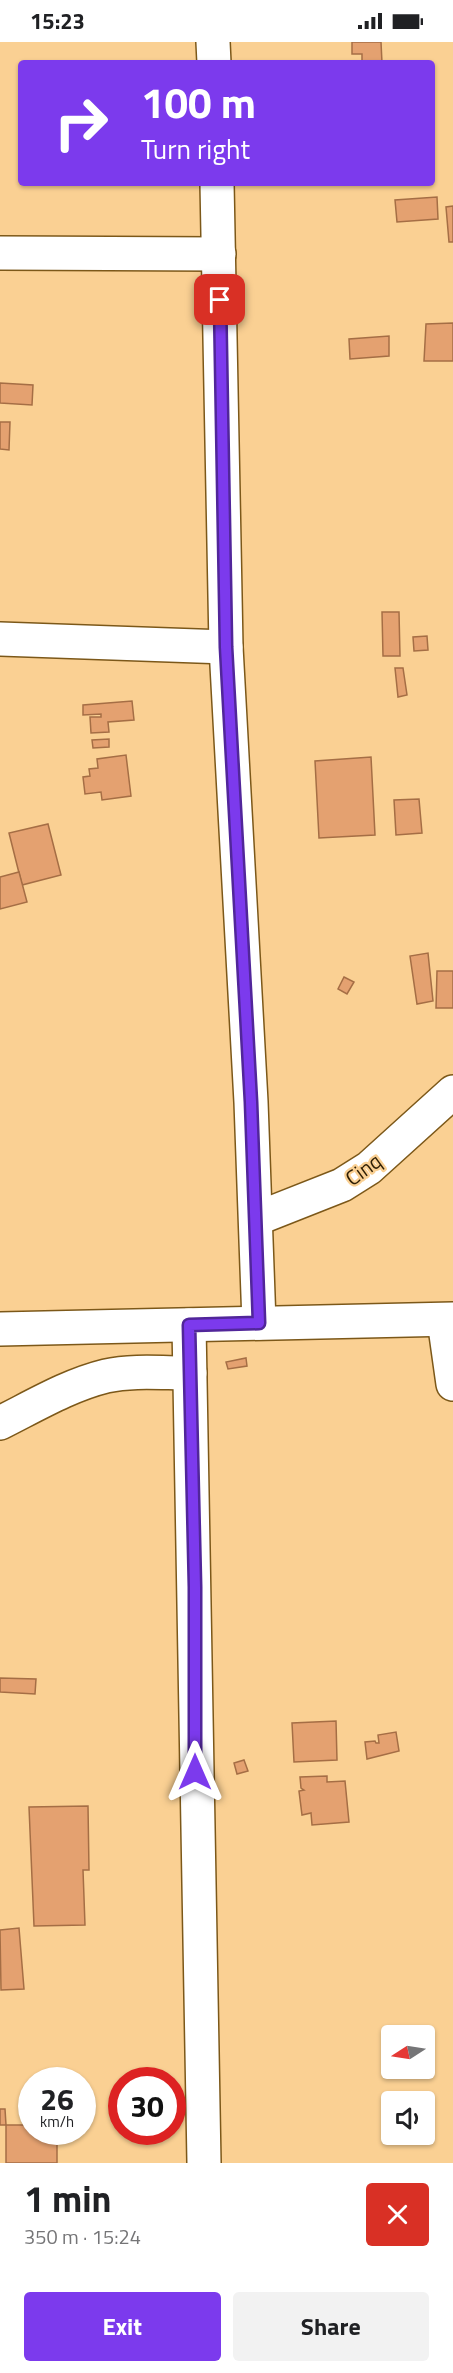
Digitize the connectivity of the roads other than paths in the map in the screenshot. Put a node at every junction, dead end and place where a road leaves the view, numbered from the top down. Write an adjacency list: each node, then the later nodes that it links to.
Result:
1 (213, 42): 2 (street)
2 (214, 60)
3 (217, 186): 5 (street)
4 (0, 254): 5 (street)
5 (219, 254): 7 (street)
6 (0, 639): 7 (street)
7 (226, 647): 9 (street)
8 (453, 1092): 9 (street, Cinq)
9 (256, 1219): 11 (street)
10 (448, 1319): 11 (street); 15 (street)
11 (259, 1323): 12 (street)
12 (189, 1325): 13 (street); 14 (street)
13 (0, 1329)
14 (190, 1373): 16 (street); 17 (street)
15 (453, 1384)
16 (0, 1423)
17 (204, 2163)

